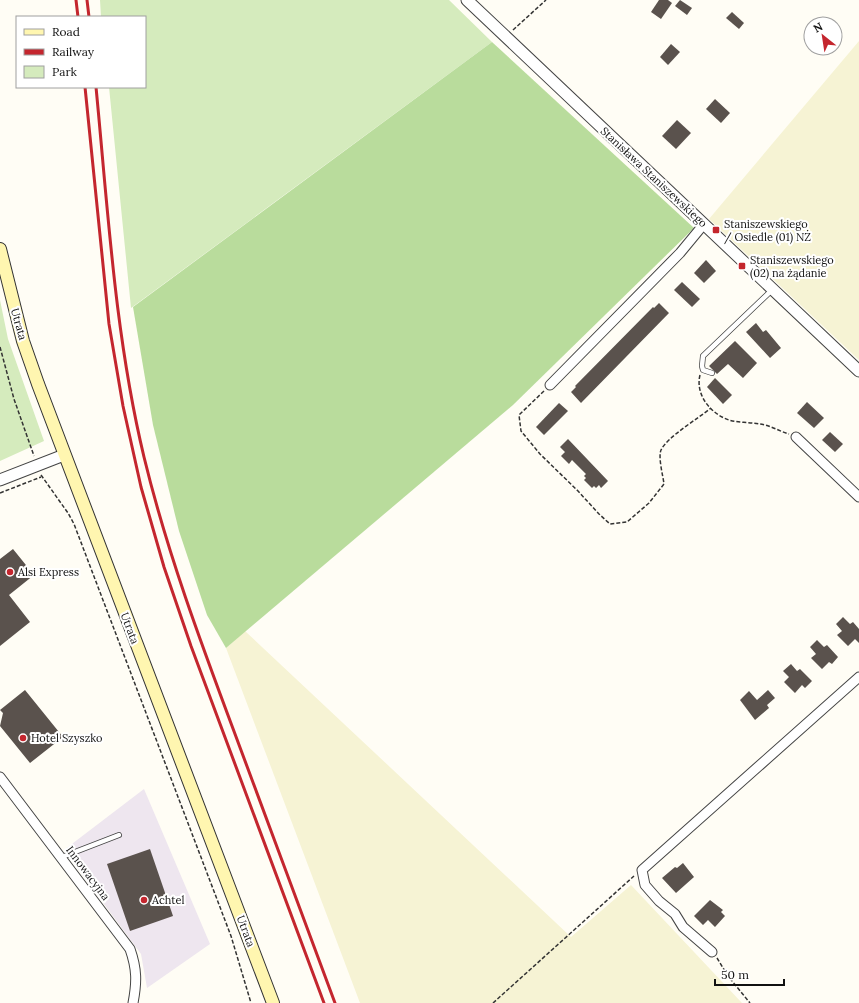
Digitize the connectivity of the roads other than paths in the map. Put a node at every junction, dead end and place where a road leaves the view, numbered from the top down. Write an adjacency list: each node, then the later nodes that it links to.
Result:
1 (467, 0): 2 (street, Stanisława Staniszewskiego)
2 (704, 224): 4 (street, Stanisława Staniszewskiego); 7 (street)
3 (0, 249): 9 (main road, Utrata)
4 (773, 289): 5 (street, Stanisława Staniszewskiego); 6 (lane)
5 (859, 370)
6 (712, 373)
7 (550, 385)
8 (796, 437): 11 (street)
9 (64, 455): 10 (street); 18 (main road, Utrata)
10 (0, 480)
11 (859, 497)
12 (859, 677): 16 (street)
13 (0, 777): 15 (street, Innowacyjna)
14 (119, 835): 15 (lane)
15 (62, 857): 17 (street, Innowacyjna)
16 (712, 952)
17 (133, 1003)
18 (273, 1003)

